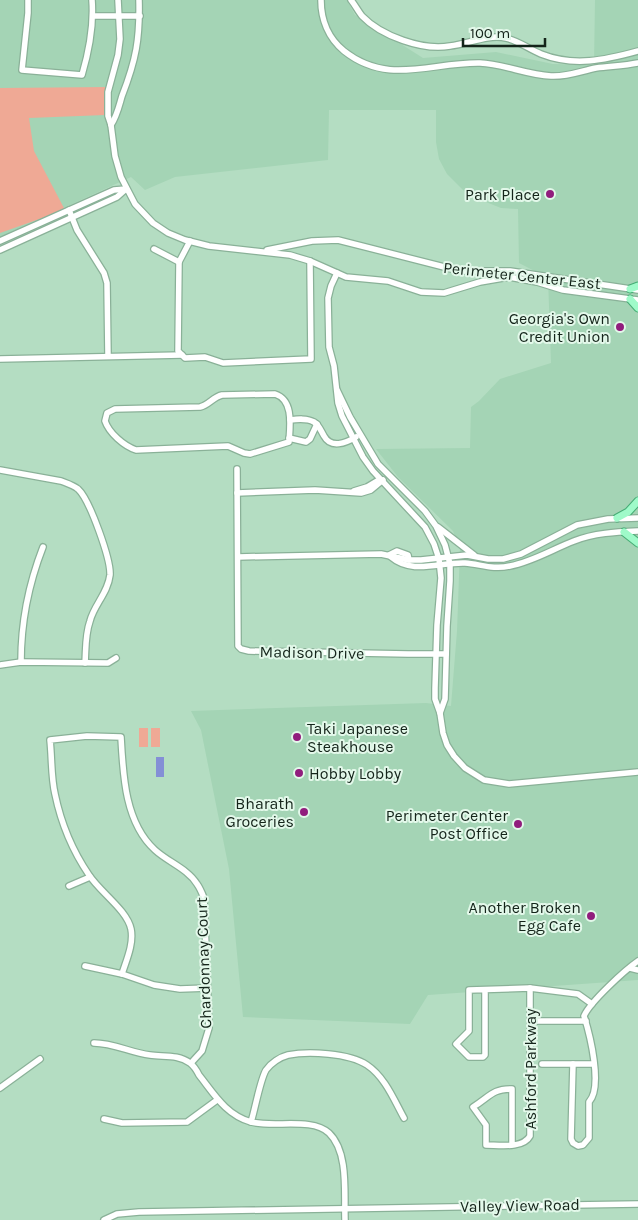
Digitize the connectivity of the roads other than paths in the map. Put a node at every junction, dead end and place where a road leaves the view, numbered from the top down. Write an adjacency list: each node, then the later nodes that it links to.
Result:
1 (28, 0): 7 (street)
2 (92, 0): 7 (street)
3 (118, 0): 8 (street, Perimeter Center East)
4 (139, 0): 9 (street)
5 (321, 0): 14 (street)
6 (351, 0): 12 (street)
7 (93, 16): 8 (street)
8 (120, 16): 9 (street); 15 (street, Perimeter Center East)
9 (140, 16): 15 (street)
10 (638, 51): 11 (street)
11 (621, 56): 12 (street); 14 (street)
12 (598, 61): 14 (street)
13 (638, 63): 14 (street)
14 (610, 67)
15 (111, 125): 16 (street, Perimeter Center East)
16 (126, 188): 17 (street); 18 (street); 20 (street, Perimeter Center East)
17 (69, 210): 18 (street); 19 (street)
18 (72, 217): 22 (street); 36 (street)
19 (0, 241)
20 (190, 241): 23 (street, Perimeter Center East); 25 (street)
21 (154, 249): 25 (street)
22 (0, 250)
23 (261, 252): 24 (street, Perimeter Center East); 26 (street, Perimeter Center East)
24 (310, 261): 27 (street, Perimeter Center East); 35 (street)
25 (179, 262): 35 (street)
26 (522, 272): 28 (street); 29 (street, Perimeter Center East)
27 (337, 273): 28 (street, Perimeter Center East); 38 (street)
28 (476, 283): 32 (street, Perimeter Center East)
29 (594, 283): 31 (street, Perimeter Center East); 32 (street)
30 (638, 286): 31 (main road)
31 (634, 289)
32 (571, 291): 33 (street, Perimeter Center East)
33 (634, 300): 34 (main road)
34 (638, 308)
35 (182, 355): 36 (street)
36 (108, 356): 37 (street)
37 (0, 359)
38 (336, 387): 41 (street); 43 (street)
39 (290, 420): 40 (street); 42 (street); 42 (street)
40 (317, 424): 42 (street); 43 (street)
41 (360, 435): 43 (street); 46 (street)
42 (289, 438)
43 (353, 439): 47 (street)
44 (237, 469): 48 (street, Madison Drive)
45 (0, 470): 66 (street)
46 (388, 475): 47 (street); 52 (street)
47 (381, 480): 48 (street); 61 (street)
48 (237, 493): 58 (street, Madison Drive)
49 (638, 501): 50 (main road)
50 (617, 518): 51 (street); 59 (street)
51 (638, 518)
52 (435, 524): 59 (street); 60 (street)
53 (638, 531): 54 (street)
54 (624, 532): 55 (main road); 60 (street)
55 (638, 543)
56 (43, 547): 65 (street)
57 (389, 555): 58 (street); 61 (street); 61 (street)
58 (238, 557): 62 (street, Madison Drive)
59 (478, 557): 60 (street)
60 (449, 561): 61 (street); 63 (street)
61 (439, 562): 62 (street)
62 (436, 654): 63 (street, Madison Drive); 68 (street)
63 (446, 654): 68 (street)
64 (116, 658): 66 (street)
65 (21, 662): 66 (street); 67 (street)
66 (85, 663)
67 (0, 665)
68 (440, 712): 69 (street)
69 (638, 772)
70 (90, 877): 71 (street); 76 (street, Chardonnay Court); 77 (street, Chardonnay Court)
71 (69, 886)
72 (638, 961): 74 (street)
73 (84, 966): 76 (street)
74 (630, 968): 75 (street); 80 (street)
75 (638, 970)
76 (122, 974): 77 (street)
77 (208, 988): 85 (street, Chardonnay Court)
78 (530, 988): 79 (street, Ashford Parkway); 80 (street, Ashford Parkway); 81 (street, Ashford Parkway)
79 (486, 990): 79 (street, Ashford Parkway)
80 (592, 1004): 82 (street)
81 (530, 1021): 82 (street); 94 (street, Ashford Parkway)
82 (586, 1021): 88 (street)
83 (94, 1042): 85 (street)
84 (40, 1059): 89 (street)
85 (191, 1063): 90 (street)
86 (542, 1064): 87 (street, Ashford Parkway)
87 (573, 1064): 88 (street, Ashford Parkway); 88 (street)
88 (594, 1064)
89 (0, 1088)
90 (217, 1100): 92 (street); 93 (street)
91 (404, 1118): 93 (street)
92 (104, 1119)
93 (251, 1122): 96 (street)
94 (512, 1144): 94 (street, Ashford Parkway)
95 (638, 1204): 96 (street, Valley View Road)
96 (344, 1208): 97 (street, Valley View Road); 98 (street)
97 (104, 1220)
98 (345, 1220)

